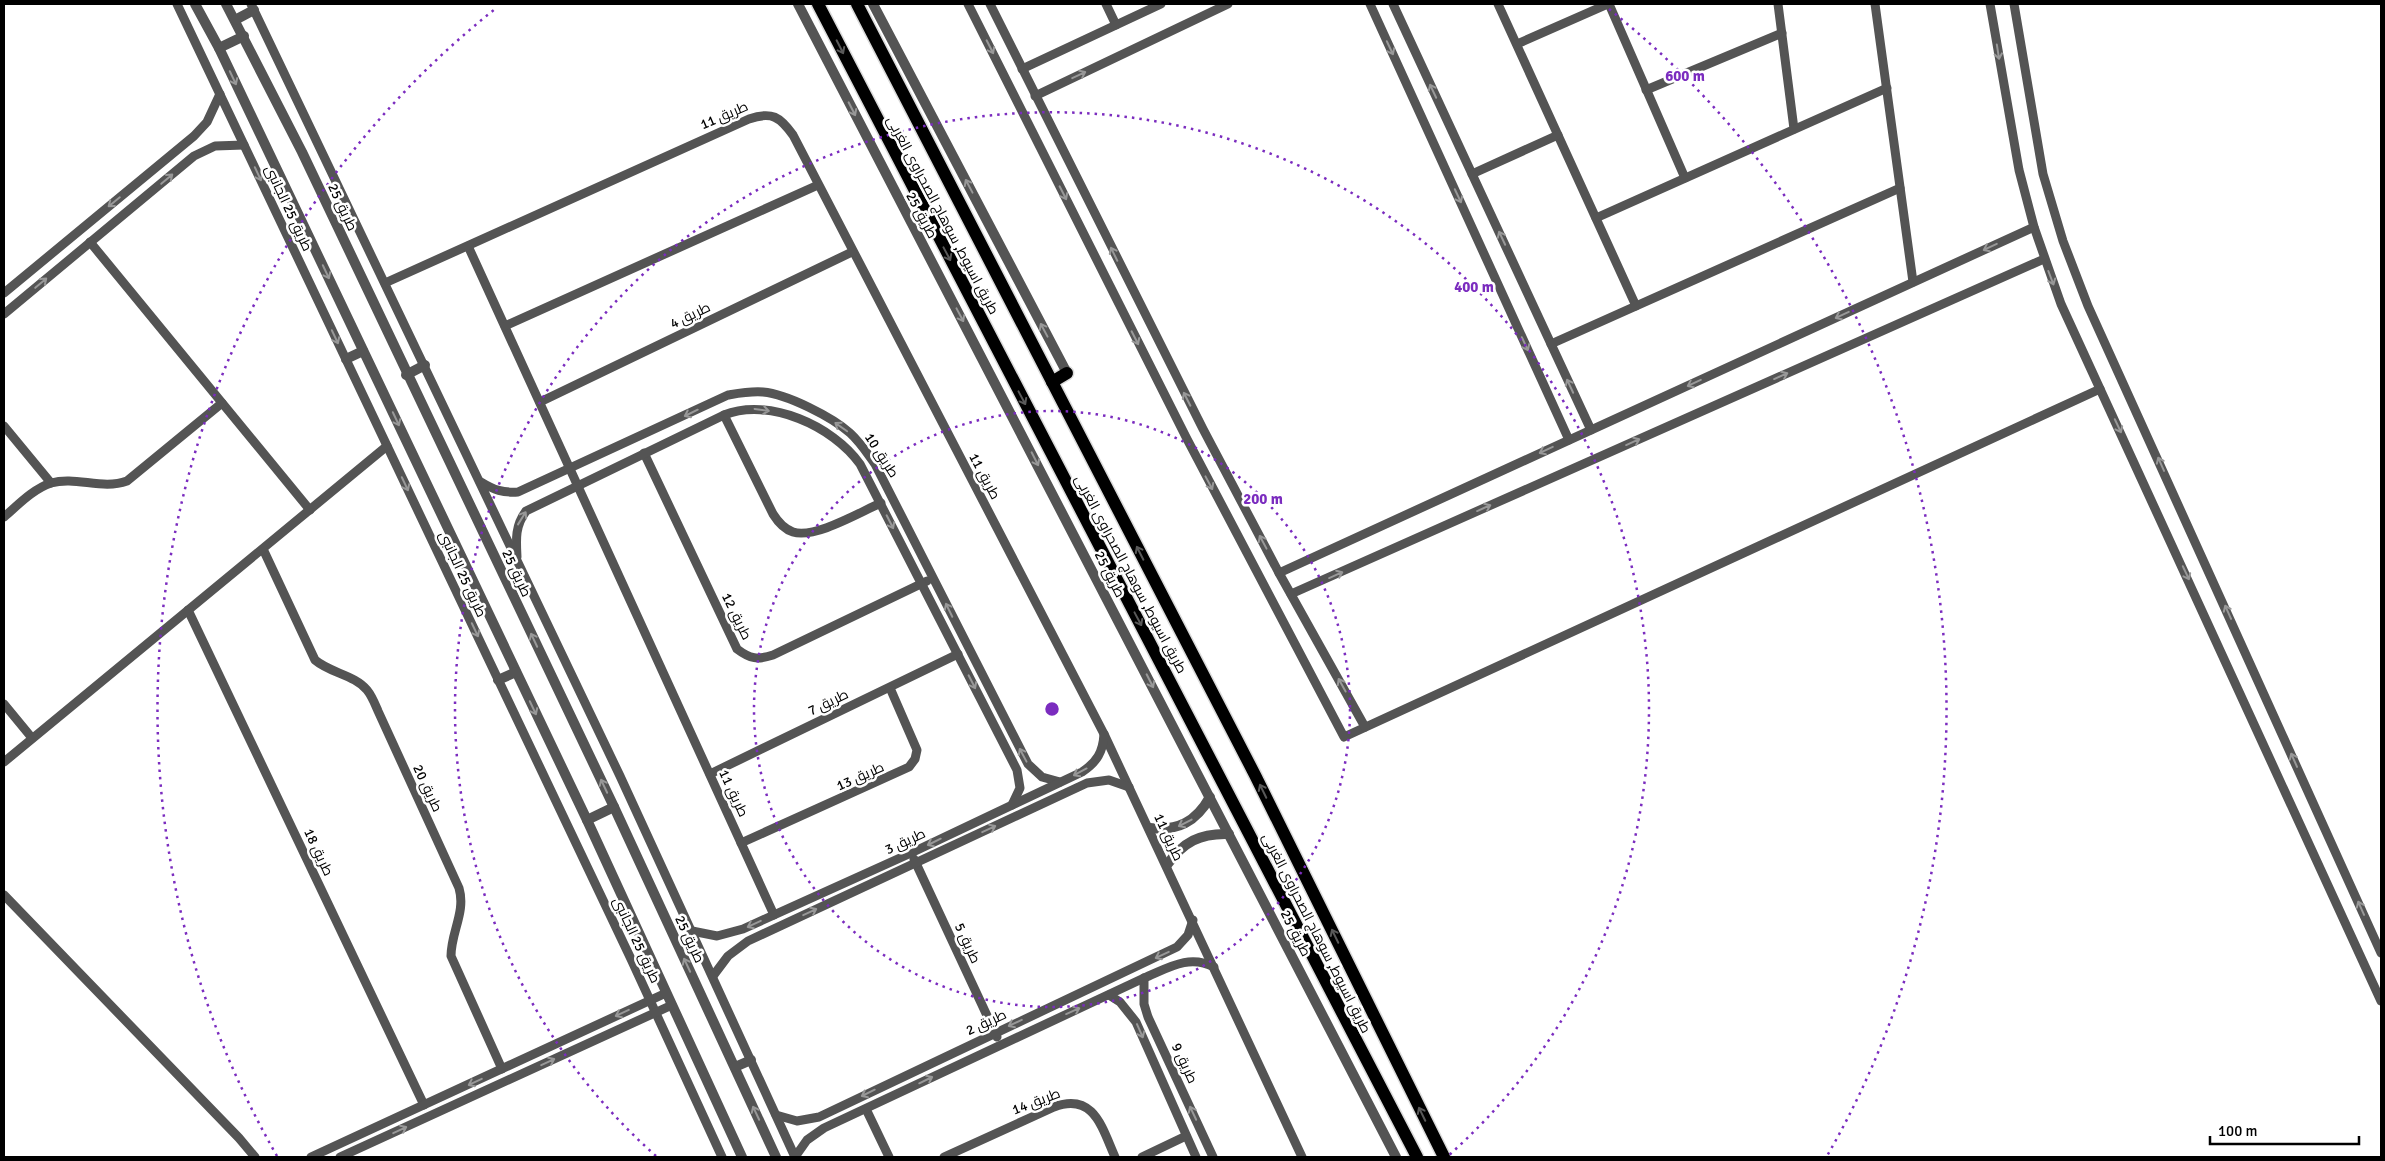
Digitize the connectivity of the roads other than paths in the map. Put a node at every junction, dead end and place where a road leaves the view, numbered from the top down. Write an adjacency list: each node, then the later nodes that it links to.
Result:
1 (177, 4): 31 (street, طريق 25 الجانبى)
2 (195, 4): 27 (street)
3 (226, 4): 22 (street, طريق 25)
4 (798, 4): 98 (street, طريق 25, one-way to 98)
5 (818, 4): 148 (main road, طريق اسيوط, سوهاج الصحراوى الغربى, one-way to 148)
6 (857, 4): 58 (main road, طريق اسيوط, سوهاج الصحراوى الغربى)
7 (873, 4): 57 (street, one-way to 7)
8 (968, 4): 91 (street, one-way to 91)
9 (990, 4): 28 (street)
10 (1106, 4): 23 (street)
11 (1161, 4): 23 (street)
12 (1228, 4): 32 (street, one-way to 12)
13 (1370, 4): 67 (street, one-way to 67)
14 (1393, 4): 36 (street, one-way to 14)
15 (1498, 4): 26 (street)
16 (1608, 4): 26 (street); 30 (street)
17 (1778, 4): 24 (street)
18 (1875, 4): 29 (street)
19 (1990, 4): 41 (street, one-way to 41)
20 (2014, 4): 112 (street, one-way to 20)
21 (253, 7): 22 (street); 47 (street)
22 (235, 20): 25 (street, طريق 25)
23 (1116, 25): 28 (street)
24 (1782, 33): 30 (street); 33 (street)
25 (244, 36): 27 (street); 56 (street, طريق 25)
26 (1517, 44): 34 (street)
27 (219, 48): 53 (street, one-way to 53)
28 (1022, 69): 32 (street)
29 (1887, 88): 33 (street); 39 (street)
30 (1646, 90): 37 (street)
31 (220, 94): 35 (street, طريق 25 الجانبى); 48 (street, one-way to 48)
32 (1035, 96): 81 (street, one-way to 32)
33 (1794, 129): 37 (street)
34 (1558, 135): 36 (street); 40 (street)
35 (244, 145): 42 (street, one-way to 35); 54 (street, طريق 25 الجانبى, one-way to 54)
36 (1472, 174): 52 (street, one-way to 36)
37 (1685, 178): 40 (street)
38 (818, 185): 43 (street, طريق 11); 44 (street, طريق 11); 51 (street)
39 (1900, 188): 46 (street); 49 (street)
40 (1596, 218): 49 (street)
41 (2034, 227): 45 (street); 46 (street, one-way to 46)
42 (90, 242): 50 (street, one-way to 42); 62 (street)
43 (468, 246): 47 (street, طريق 11); 51 (street, طريق 11)
44 (852, 252): 61 (street, طريق 4); 92 (street, طريق 11)
45 (2044, 259): 59 (street, one-way to 59); 84 (street, one-way to 45)
46 (1913, 282): 66 (street, one-way to 66)
47 (385, 283): 55 (street)
48 (5, 290)
49 (1636, 306): 52 (street)
50 (4, 314)
51 (505, 326): 61 (street, طريق 11)
52 (1551, 344): 66 (street, one-way to 52)
53 (363, 351): 54 (street); 87 (street, one-way to 87)
54 (346, 359): 69 (street, طريق 25 الجانبى)
55 (424, 365): 56 (street); 73 (street)
56 (406, 374): 100 (street, طريق 25, one-way to 56)
57 (1066, 374): 58 (main road)
58 (1052, 382): 149 (main road, طريق اسيوط, سوهاج الصحراوى الغربى, one-way to 58)
59 (2100, 389): 91 (street); 119 (street, one-way to 119)
60 (728, 395): 63 (street); 68 (street, طريق 10, one-way to 60); 72 (street, طريق 10, one-way to 72)
61 (540, 402): 72 (street, طريق 11)
62 (222, 403): 74 (street); 77 (street)
63 (734, 411): 64 (street, طريق 10); 71 (street, طريق 10, one-way to 71)
64 (724, 415): 70 (street, طريق 10); 76 (street)
65 (4, 426): 74 (street)
66 (1590, 430): 67 (street)
67 (1569, 440): 81 (street, one-way to 81)
68 (862, 445): 71 (street); 82 (street, طريق 10)
69 (387, 446): 77 (street); 88 (street, طريق 25 الجانبى, one-way to 88)
70 (644, 453): 75 (street, طريق 10); 83 (street, طريق 12)
71 (852, 453): 76 (street, طريق 10)
72 (571, 469): 73 (street, طريق 10); 75 (street, طريق 11)
73 (481, 482): 80 (street)
74 (51, 483): 78 (street)
75 (578, 485): 80 (street, طريق 10, one-way to 75); 95 (street, طريق 11)
76 (881, 503): 83 (street, طريق 10, one-way to 83)
77 (310, 510): 79 (street)
78 (4, 517)
79 (262, 549): 85 (street); 126 (street, طريق 20)
80 (518, 565): 111 (street)
81 (1279, 573): 84 (street)
82 (934, 578): 83 (street, طريق 12); 96 (street, طريق 10, one-way to 82)
83 (922, 584): 86 (street, طريق 10)
84 (1291, 594): 91 (street, one-way to 84)
85 (188, 610): 93 (street); 127 (street, طريق 18)
86 (958, 654): 89 (street, طريق 7); 99 (street, طريق 10, one-way to 99)
87 (516, 672): 88 (street); 101 (street, one-way to 101)
88 (498, 680): 118 (street, طريق 25 الجانبى)
89 (890, 688): 95 (street, طريق 7); 104 (street, طريق 13)
90 (4, 704): 93 (street)
91 (1365, 727)
92 (1104, 734): 96 (street, طريق 3, one-way to 96); 97 (street, طريق 11)
93 (32, 738): 94 (street)
94 (4, 762)
95 (710, 774): 104 (street, طريق 11)
96 (1060, 782): 99 (street, طريق 3)
97 (1130, 787): 102 (street, طريق 11); 106 (street, طريق 3, one-way to 97)
98 (1210, 797): 102 (street, one-way to 102); 103 (street, طريق 25)
99 (1012, 805): 105 (street, طريق 3, one-way to 105)
100 (614, 808): 101 (street); 125 (street, طريق 25, one-way to 100)
101 (587, 820): 116 (street)
102 (1150, 828): 107 (street, طريق 11)
103 (1229, 834): 107 (street); 147 (street, طريق 25)
104 (741, 843): 109 (street, طريق 11)
105 (911, 853): 106 (street, طريق 5); 109 (street, طريق 3)
106 (916, 863): 114 (street, طريق 3, one-way to 106); 122 (street, طريق 5)
107 (1167, 865): 110 (street, طريق 11)
108 (4, 895): 133 (street)
109 (774, 915): 111 (street, طريق 3, one-way to 111)
110 (1193, 920): 113 (street, طريق 11); 122 (street, طريق 2, one-way to 122)
111 (692, 931): 114 (street)
112 (2381, 953)
113 (1214, 967): 115 (street, طريق 2); 146 (street, طريق 11)
114 (713, 976): 124 (street)
115 (1144, 978): 117 (street, طريق 2); 145 (street, طريق 9, one-way to 115)
116 (666, 993): 118 (street); 120 (street)
117 (1109, 995): 123 (street, طريق 2, one-way to 117); 131 (street, طريق 9, one-way to 131)
118 (650, 1000): 121 (street, طريق 25 الجانبى); 126 (street, one-way to 126)
119 (2381, 1000)
120 (672, 1005): 121 (street); 137 (street)
121 (655, 1013): 132 (street, one-way to 121); 136 (street, طريق 25 الجانبى)
122 (995, 1033): 123 (street, طريق 5); 129 (street, طريق 2, one-way to 129)
123 (1001, 1044): 128 (street, طريق 2, one-way to 123)
124 (751, 1060): 125 (street); 129 (street)
125 (735, 1067): 138 (street, طريق 25, one-way to 125)
126 (502, 1069): 127 (street, one-way to 127)
127 (424, 1106): 130 (street)
128 (866, 1109): 139 (street, طريق 2); 140 (street)
129 (776, 1115): 139 (street)
130 (367, 1132): 132 (street); 134 (street)
131 (1186, 1136): 143 (street); 144 (street, طريق 9)
132 (372, 1142): 135 (street)
133 (255, 1157)
134 (311, 1157)
135 (340, 1157)
136 (722, 1157)
137 (742, 1157)
138 (776, 1157)
139 (795, 1157)
140 (889, 1157)
141 (944, 1157): 142 (street, طريق 14)
142 (1115, 1157)
143 (1142, 1157)
144 (1196, 1157)
145 (1213, 1157)
146 (1302, 1157)
147 (1396, 1157)
148 (1417, 1157)
149 (1444, 1157)

